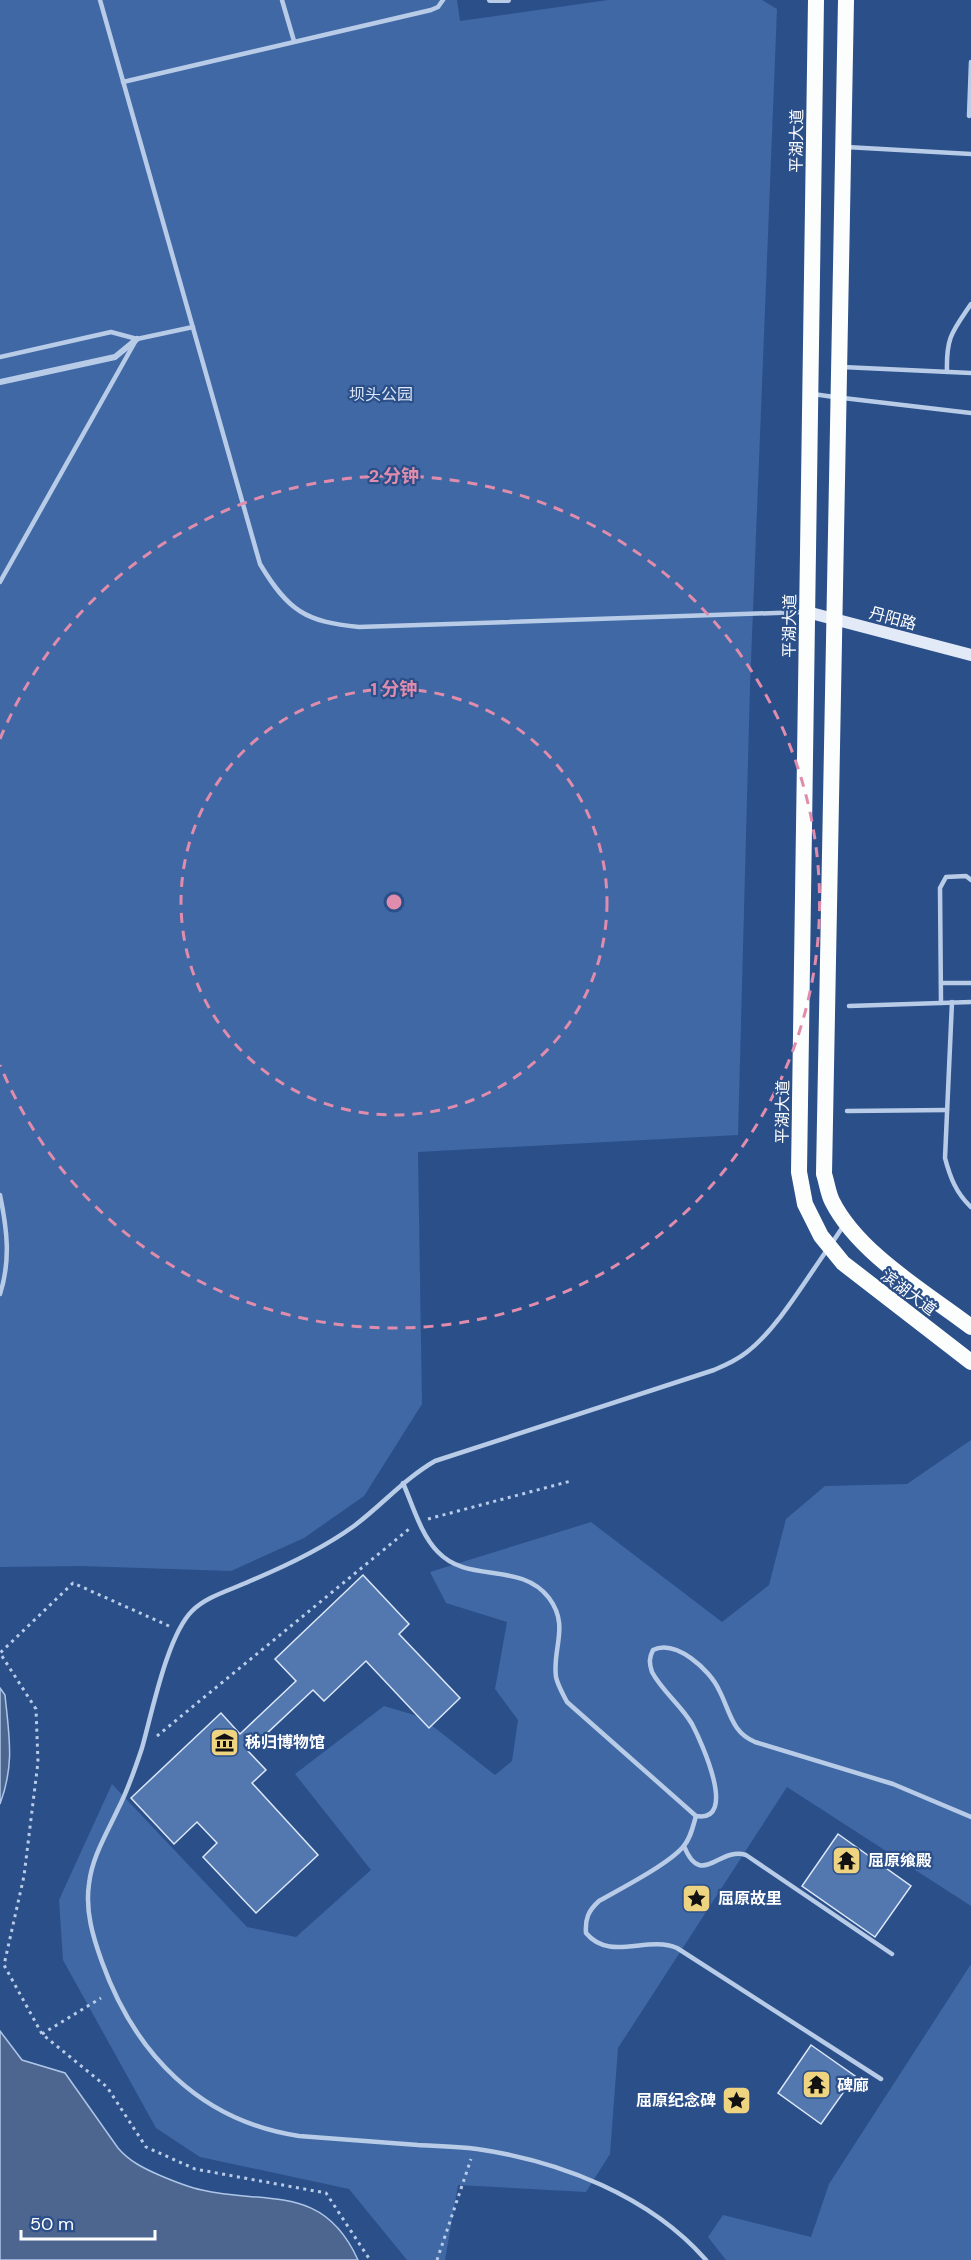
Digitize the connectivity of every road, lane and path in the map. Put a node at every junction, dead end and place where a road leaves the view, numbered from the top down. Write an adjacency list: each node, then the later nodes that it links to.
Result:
1 (100, 0): 10 (lane)
2 (282, 0): 8 (lane)
3 (443, 0): 8 (lane)
4 (490, 0): 5 (street)
5 (508, 0)
6 (816, 0): 22 (highway, 平湖大道)
7 (846, 0): 12 (highway)
8 (294, 41): 10 (lane)
9 (971, 62): 11 (lane)
10 (123, 82): 15 (lane)
11 (969, 116)
12 (843, 147): 13 (lane); 18 (highway)
13 (971, 154)
14 (971, 304): 19 (lane)
15 (193, 327): 16 (lane); 26 (lane)
16 (137, 339): 17 (lane); 21 (street); 25 (lane)
17 (0, 357)
18 (839, 367): 19 (lane); 23 (highway)
19 (947, 372): 20 (lane)
20 (971, 373)
21 (0, 382)
22 (810, 394): 23 (lane); 26 (highway, 平湖大道)
23 (839, 398): 24 (lane); 27 (highway)
24 (971, 413)
25 (0, 582)
26 (807, 612): 27 (main road, 丹阳路); 41 (highway, 平湖大道)
27 (835, 619): 28 (main road, 丹阳路); 40 (highway)
28 (971, 655)
29 (971, 880): 30 (lane)
30 (941, 983): 31 (lane); 34 (lane)
31 (971, 983)
32 (952, 1002): 33 (lane); 34 (lane); 36 (lane)
33 (971, 1002)
34 (941, 1003): 35 (lane)
35 (849, 1006)
36 (947, 1110): 37 (lane); 39 (lane)
37 (847, 1111)
38 (0, 1195): 42 (lane)
39 (971, 1207)
40 (846, 1223): 41 (lane); 43 (highway, 滨湖大道)
41 (829, 1246): 44 (highway, 滨湖大道); 46 (lane)
42 (0, 1294)
43 (971, 1327)
44 (971, 1362)
45 (571, 1481): 47 (path)
46 (403, 1483): 47 (lane); 48 (lane)
47 (420, 1521): 50 (path); 51 (lane)
48 (178, 1630): 49 (path); 58 (lane)
49 (0, 1653)
50 (154, 1738)
51 (696, 1816): 52 (lane); 53 (lane)
52 (971, 1816)
53 (684, 1846): 54 (lane); 57 (lane)
54 (892, 1954)
55 (100, 1998): 56 (path)
56 (42, 2034)
57 (881, 2079)
58 (475, 2148): 59 (path); 60 (lane)
59 (437, 2260)
60 (706, 2260)

